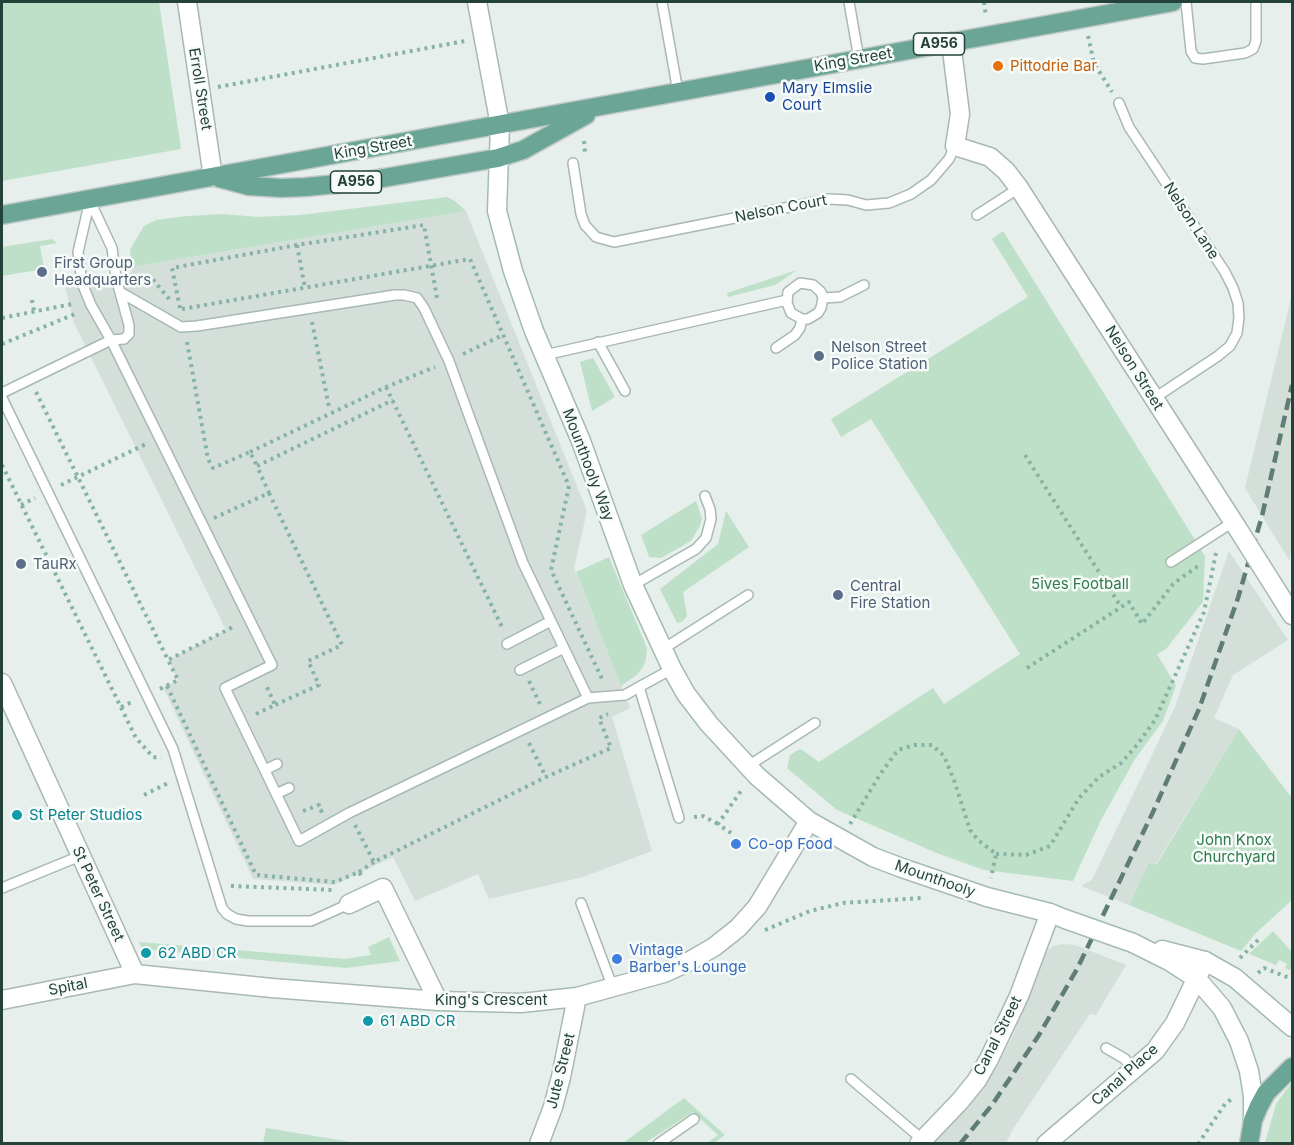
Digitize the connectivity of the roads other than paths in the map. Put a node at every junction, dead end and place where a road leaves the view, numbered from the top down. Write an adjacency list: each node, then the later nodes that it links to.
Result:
1 (187, 2): 17 (street, Erroll Street)
2 (477, 2): 13 (street, Mounthooly Way)
3 (662, 2): 10 (lane)
4 (849, 2): 9 (lane)
5 (1173, 2): 8 (main road, King Street / A956)
6 (1186, 2): 7 (lane)
7 (1256, 2)
8 (951, 42): 9 (main road, King Street / A956); 14 (street, Nelson Court)
9 (859, 59): 10 (main road, King Street / A956)
10 (678, 92): 12 (main road, King Street / A956)
11 (1119, 103): 34 (lane, Nelson Lane)
12 (603, 106): 13 (main road, King Street / A956); 15 (main road, King Street / A956)
13 (500, 124): 15 (street, Mounthooly Way); 17 (main road, King Street / A956)
14 (955, 146): 16 (lane, Nelson Court); 18 (street, Nelson Street)
15 (498, 158): 17 (main road, King Street / A956); 30 (street, Mounthooly Way)
16 (573, 163)
17 (213, 177): 19 (main road, King Street / A956)
18 (1019, 188): 21 (lane); 34 (street, Nelson Street)
19 (90, 200): 20 (main road, King Street / A956); 23 (lane); 27 (lane)
20 (2, 215)
21 (976, 215)
22 (864, 285): 24 (lane)
23 (120, 292): 27 (lane); 41 (lane)
24 (823, 298): 25 (lane); 26 (lane)
25 (787, 300): 26 (lane); 28 (lane)
26 (802, 319): 29 (lane)
27 (111, 340): 32 (lane); 52 (lane)
28 (598, 342): 30 (lane); 31 (lane)
29 (776, 348)
30 (545, 355): 38 (street, Mounthooly Way)
31 (625, 391)
32 (2, 393)
33 (2, 398): 58 (lane)
34 (1153, 399): 36 (street, Nelson Street)
35 (705, 496): 38 (lane)
36 (1229, 526): 37 (lane); 40 (street, Nelson Street, bridge)
37 (1171, 562)
38 (633, 585): 44 (street, Mounthooly Way)
39 (748, 595): 44 (lane)
40 (1293, 615)
41 (551, 621): 42 (lane); 43 (lane)
42 (508, 643)
43 (564, 648): 45 (lane); 49 (lane)
44 (663, 649): 46 (street, Mounthooly Way)
45 (521, 669)
46 (672, 669): 48 (lane); 53 (street, Mounthooly Way)
47 (2, 683): 56 (street, St Peter Street)
48 (639, 687): 49 (lane); 54 (lane)
49 (588, 698): 52 (lane)
50 (815, 723): 53 (lane)
51 (277, 764): 52 (lane)
52 (265, 770)
53 (752, 771): 55 (street, Mounthooly)
54 (679, 818)
55 (809, 821): 60 (street, Mounthooly); 65 (street, King's Crescent)
56 (80, 856): 57 (lane); 63 (street, St Peter Street)
57 (2, 888)
58 (345, 896): 68 (street)
59 (581, 903): 65 (lane)
60 (1058, 916): 61 (street, Mounthooly, bridge); 76 (street, Canal Street)
61 (1133, 943): 62 (street, Mounthooly); 64 (street, Mounthooly)
62 (1205, 961): 64 (street, Canal Place); 69 (street, Mounthooly)
63 (135, 974): 67 (street, Spital); 68 (street, King's Crescent)
64 (1197, 979): 72 (street, Canal Place); 75 (street, Mounthooly)
65 (613, 988): 66 (street, King's Crescent)
66 (577, 997): 68 (street, King's Crescent); 77 (street, Jute Street)
67 (2, 1000)
68 (438, 1001)
69 (1293, 1027)
70 (1106, 1048): 72 (lane)
71 (1293, 1066): 75 (main road)
72 (1132, 1070): 79 (street, Canal Place)
73 (851, 1079): 76 (lane)
74 (694, 1119): 78 (lane)
75 (1253, 1120): 80 (main road)
76 (921, 1142)
77 (541, 1143)
78 (658, 1143)
79 (1046, 1143)
80 (1249, 1143)

